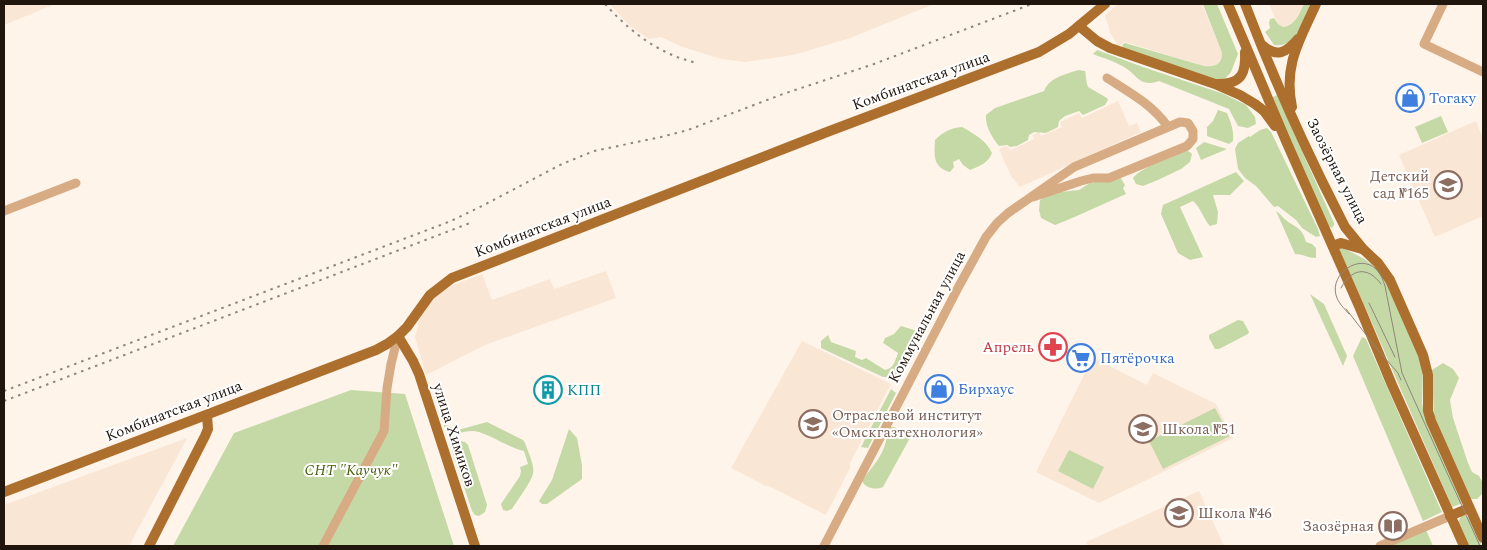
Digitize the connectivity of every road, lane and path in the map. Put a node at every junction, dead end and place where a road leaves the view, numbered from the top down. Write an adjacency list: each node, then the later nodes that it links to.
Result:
1 (1105, 4): 6 (main road, Комбинатская улица)
2 (1228, 4): 8 (main road, Заозёрная улица)
3 (1245, 4): 9 (main road, Заозёрная улица)
4 (1316, 4): 7 (main road)
5 (1443, 4): 10 (street)
6 (1079, 26): 12 (main road); 23 (main road, Комбинатская улица)
7 (1302, 35): 9 (main road); 13 (main road)
8 (1244, 44): 12 (main road); 15 (main road, Заозёрная улица)
9 (1261, 44): 13 (main road, Заозёрная улица)
10 (1483, 72)
11 (1106, 78): 14 (street)
12 (1215, 84): 15 (main road)
13 (1296, 125): 19 (main road, Заозёрная улица)
14 (1168, 127): 17 (street, Коммунальная улица); 17 (street, Коммунальная улица)
15 (1286, 141): 20 (main road, Заозёрная улица)
16 (76, 183): 18 (street)
17 (1032, 197): 32 (street, Коммунальная улица)
18 (4, 210)
19 (1341, 219): 20 (main road); 22 (main road, Заозёрная улица)
20 (1324, 227): 21 (main road, Заозёрная улица)
21 (1333, 246): 22 (main road); 27 (main road, Заозёрная улица)
22 (1362, 249): 26 (main road, Заозёрная улица)
23 (398, 336): 24 (main road, Комбинатская улица); 30 (street); 31 (main road, улица Химиков)
24 (207, 415): 25 (main road, Комбинатская улица); 29 (main road)
25 (4, 492)
26 (1469, 508): 27 (main road); 28 (main road, Заозёрная улица)
27 (1450, 516): 33 (street); 34 (main road, Заозёрная улица)
28 (1483, 538)
29 (149, 546)
30 (323, 546)
31 (475, 546)
32 (824, 546)
33 (1380, 546)
34 (1464, 546)

